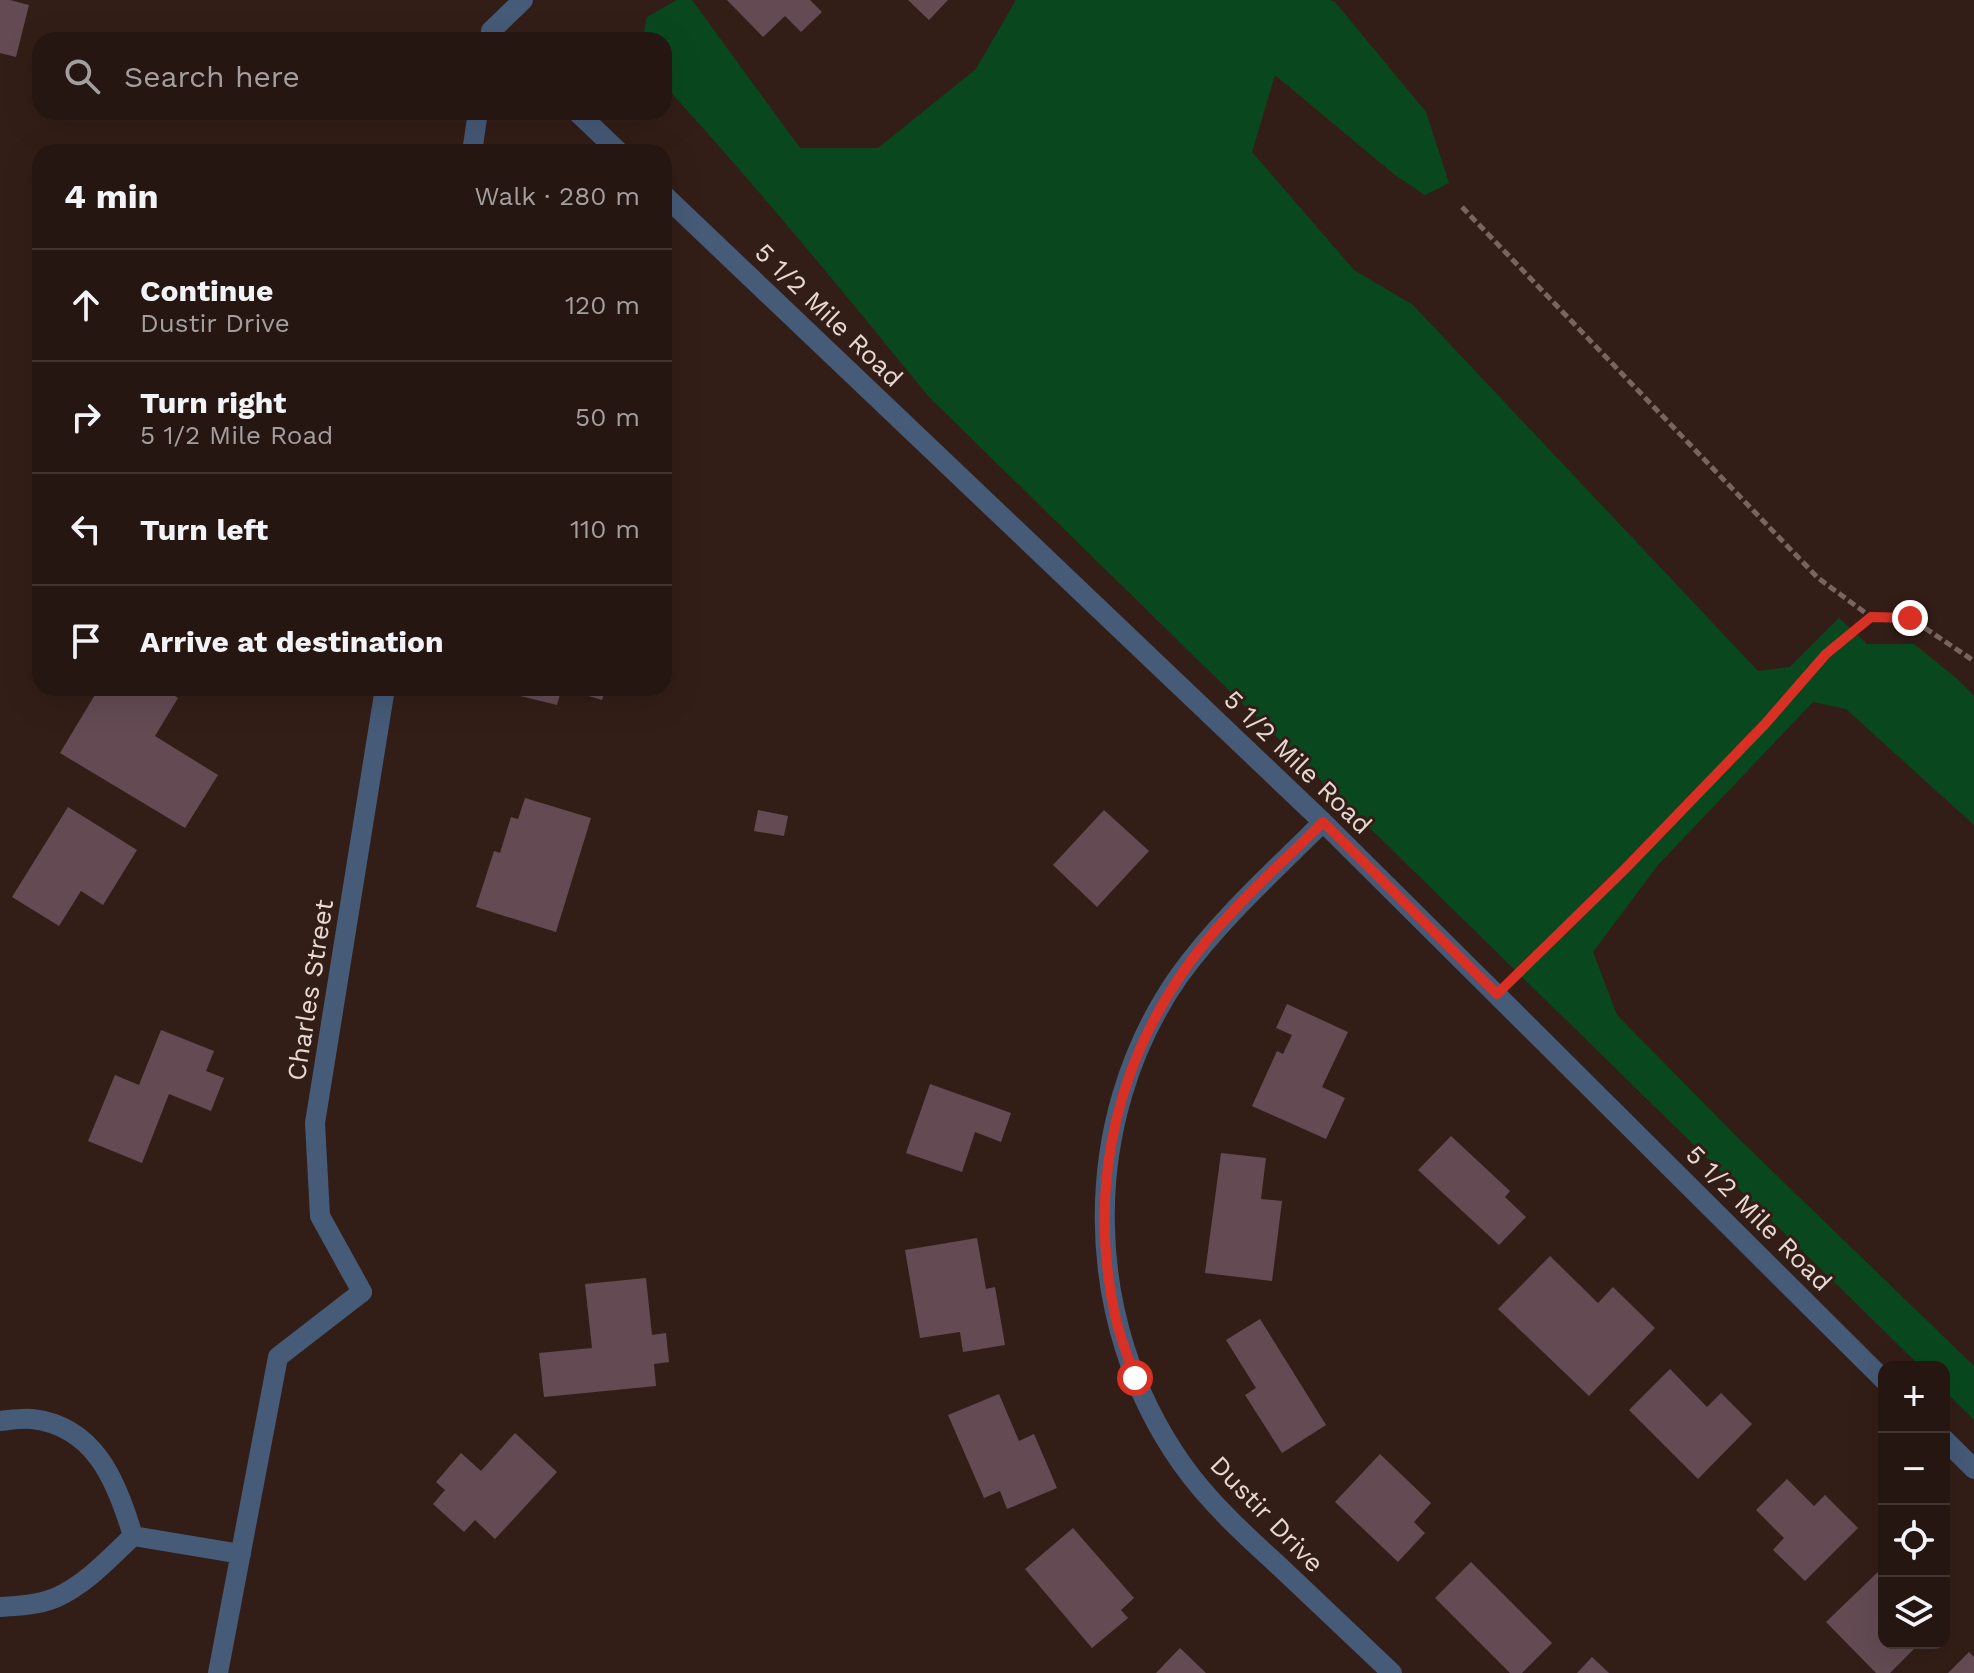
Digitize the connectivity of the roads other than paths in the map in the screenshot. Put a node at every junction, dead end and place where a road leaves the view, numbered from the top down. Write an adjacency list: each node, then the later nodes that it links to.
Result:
1 (523, 0): 2 (street)
2 (498, 32)
3 (477, 120): 5 (street)
4 (585, 120): 6 (street)
5 (473, 144)
6 (611, 144)
7 (672, 203): 9 (street, 5 1/2 Mile Road)
8 (384, 696): 15 (street, Charles Street)
9 (1323, 822): 10 (street, 5 1/2 Mile Road); 18 (street, Dustir Drive)
10 (1878, 1374)
11 (0, 1421): 14 (street)
12 (1950, 1445): 13 (street)
13 (1974, 1469)
14 (133, 1536): 15 (street); 16 (street)
15 (241, 1554): 17 (street)
16 (0, 1607)
17 (218, 1673)
18 (1392, 1673)

